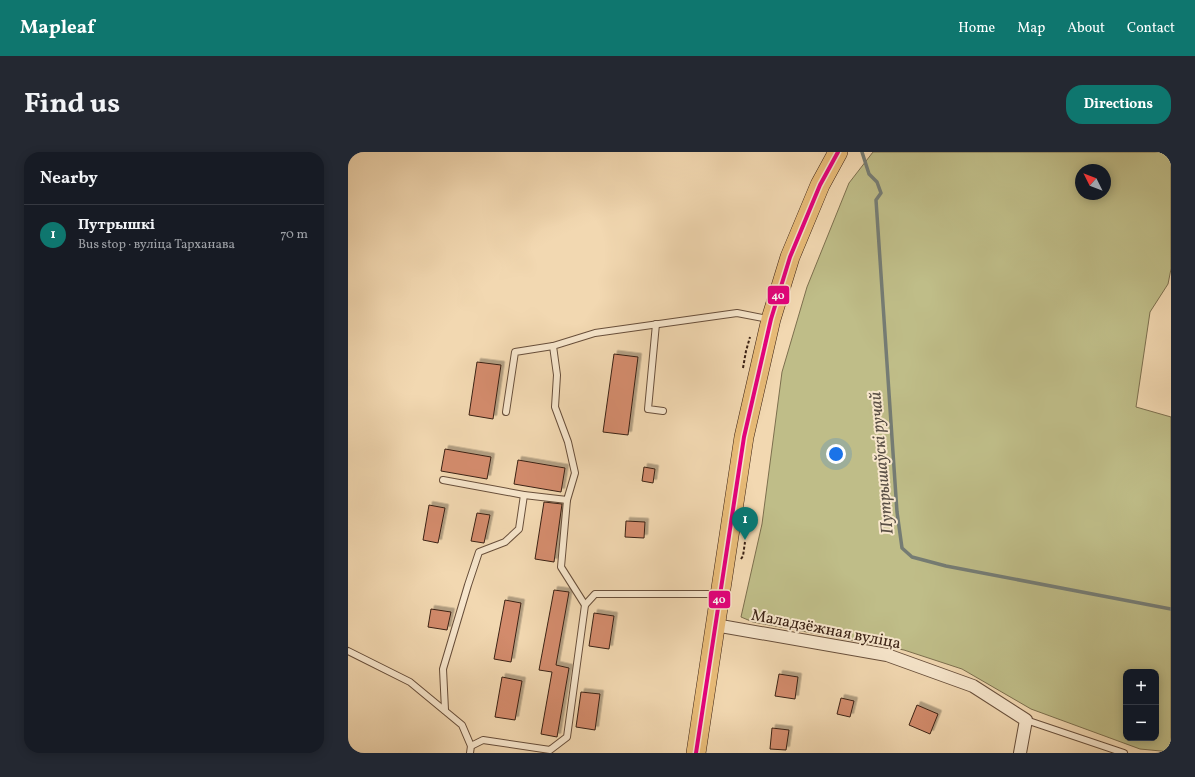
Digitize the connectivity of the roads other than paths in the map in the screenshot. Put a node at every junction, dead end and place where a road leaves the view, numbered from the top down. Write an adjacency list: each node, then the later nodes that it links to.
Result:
1 (837, 154): 2 (main road)
2 (772, 319): 3 (lane); 10 (main road)
3 (656, 324): 4 (lane); 5 (lane)
4 (553, 346): 6 (lane); 9 (lane)
5 (663, 411)
6 (506, 412)
7 (443, 480): 8 (lane)
8 (524, 495): 9 (lane); 14 (lane)
9 (567, 500): 11 (lane)
10 (720, 595): 11 (lane); 12 (main road)
11 (585, 605): 16 (lane)
12 (715, 625): 15 (street, Маладзёжная вуліца); 18 (main road)
13 (348, 651): 14 (lane)
14 (444, 710): 16 (lane)
15 (1026, 720): 19 (street); 20 (lane)
16 (471, 746): 17 (lane)
17 (470, 753)
18 (696, 753)
19 (1020, 753)
20 (1124, 753)

